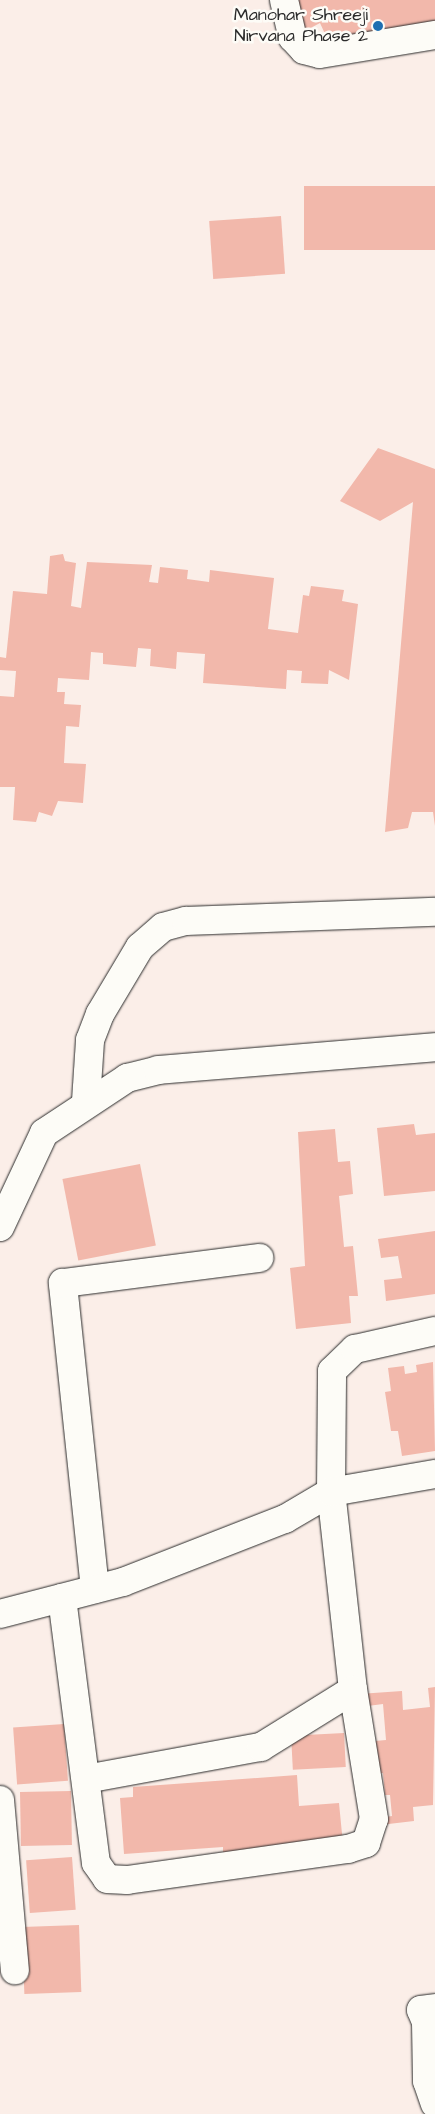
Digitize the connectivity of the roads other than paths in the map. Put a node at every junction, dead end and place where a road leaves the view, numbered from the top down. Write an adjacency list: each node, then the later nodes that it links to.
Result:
1 (284, 0): 2 (street)
2 (435, 35)
3 (435, 912): 5 (street)
4 (435, 1047): 5 (street)
5 (86, 1102): 6 (street)
6 (0, 1227)
7 (259, 1258): 11 (street)
8 (435, 1331): 10 (street)
9 (435, 1474): 10 (street)
10 (331, 1492): 11 (street); 14 (street)
11 (95, 1589): 12 (street)
12 (62, 1598): 13 (street); 15 (street)
13 (0, 1614)
14 (353, 1690): 15 (street); 15 (street)
15 (86, 1779)
16 (0, 1800): 17 (street)
17 (15, 1970)
18 (435, 2008): 19 (street)
19 (435, 2104)

